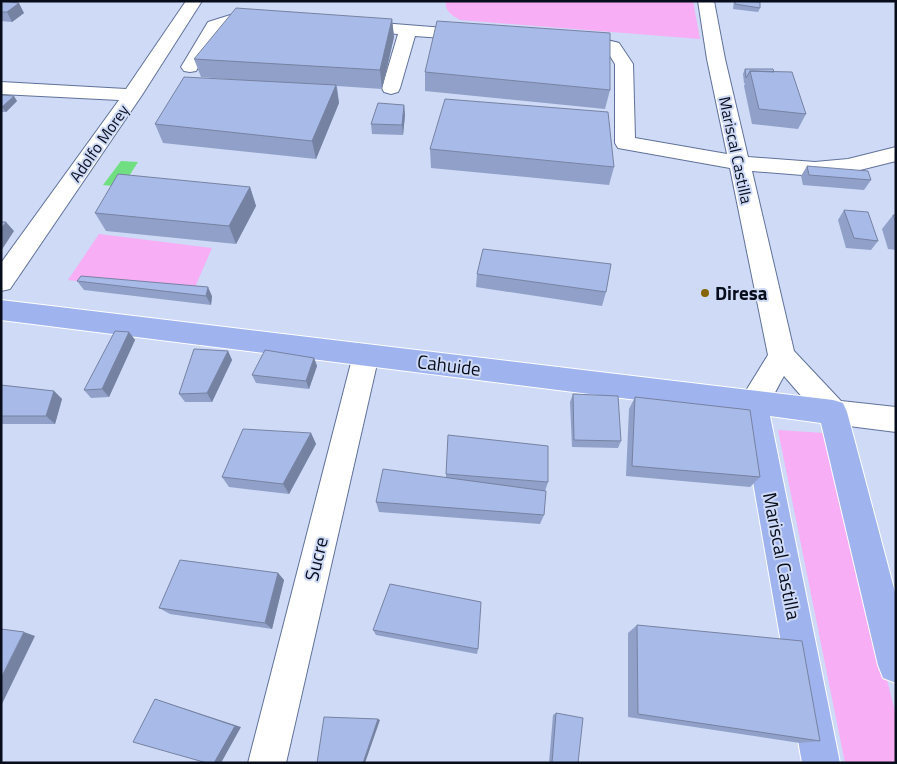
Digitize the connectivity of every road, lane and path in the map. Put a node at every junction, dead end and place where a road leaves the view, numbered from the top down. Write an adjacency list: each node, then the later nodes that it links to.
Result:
1 (194, 1): 11 (street, Adolfo Morey)
2 (706, 1): 13 (street, Mariscal Castilla)
3 (279, 20): 8 (street)
4 (339, 25): 5 (street)
5 (408, 30): 6 (street); 10 (street)
6 (487, 36)
7 (553, 40): 13 (street)
8 (190, 67)
9 (1, 88): 11 (street)
10 (391, 88)
11 (132, 95): 14 (street, Adolfo Morey)
12 (896, 154): 13 (street)
13 (738, 163): 17 (street, Mariscal Castilla)
14 (1, 282)
15 (1, 310): 16 (main road, Cahuide)
16 (366, 355): 18 (main road, Cahuide); 22 (street, Sucre)
17 (782, 356): 18 (street); 19 (street, Mariscal Castilla)
18 (753, 402): 19 (main road, Cahuide); 23 (main road, Mariscal Castilla)
19 (833, 412): 20 (street, Cahuide); 21 (main road, Mariscal Castilla)
20 (896, 420)
21 (896, 666)
22 (267, 763)
23 (821, 763)

